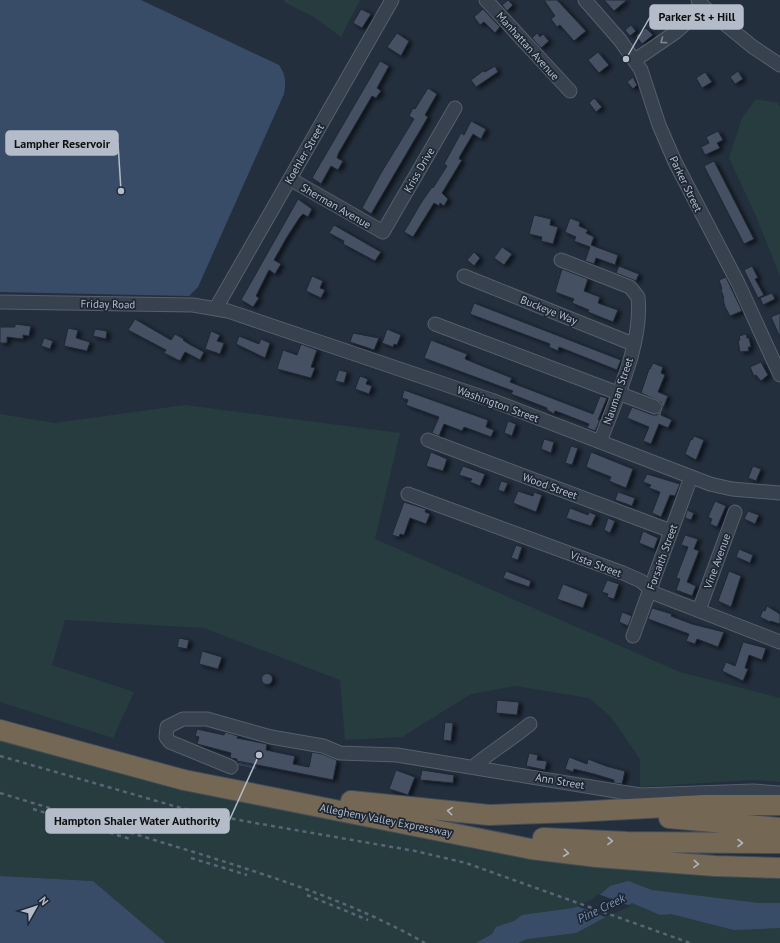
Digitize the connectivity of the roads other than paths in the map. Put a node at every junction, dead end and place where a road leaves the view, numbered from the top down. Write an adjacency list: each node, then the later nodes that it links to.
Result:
1 (392, 0): 9 (street, Koehler Street)
2 (486, 0): 7 (street, Manhattan Avenue)
3 (585, 0): 5 (street, Parker Street)
4 (701, 4): 5 (street, one-way to 5); 6 (street)
5 (635, 60): 17 (street, Parker Street)
6 (780, 65)
7 (570, 92)
8 (456, 108): 10 (street, Kriss Drive)
9 (290, 179): 10 (street, Sherman Avenue); 14 (street, Koehler Street)
10 (383, 232)
11 (561, 260): 16 (street, Nauman Street)
12 (464, 276): 16 (street, Buckeye Way)
13 (0, 302): 14 (street, Friday Road)
14 (216, 308): 21 (street, Washington Street)
15 (435, 324): 18 (street)
16 (633, 344): 18 (street, Nauman Street)
17 (780, 375)
18 (618, 393): 19 (street); 21 (street, Nauman Street)
19 (655, 407)
20 (428, 440): 26 (street, Wood Street)
21 (600, 442): 22 (street, Washington Street)
22 (691, 477): 23 (street, Washington Street); 26 (street, Forsaith Street)
23 (780, 493)
24 (408, 494): 27 (street, Vista Street)
25 (735, 512): 28 (street, Vine Avenue)
26 (672, 531): 27 (street, Forsaith Street)
27 (650, 589): 28 (street, Vista Street); 29 (street, Forsaith Street)
28 (699, 610): 30 (street, Vista Street)
29 (632, 636)
30 (780, 642)
31 (0, 719): 38 (highway, Allegheny Valley Expressway, one-way to 31)
32 (530, 724): 34 (street)
33 (0, 730): 39 (highway, Allegheny Valley Expressway)
34 (474, 766): 35 (street, Ann Street); 36 (street, Ann Street)
35 (231, 767)
36 (780, 793)
37 (780, 805): 38 (highway, Allegheny Valley Expressway)
38 (489, 814): 40 (highway)
39 (376, 818): 41 (highway, one-way to 41); 42 (highway, Allegheny Valley Expressway, one-way to 42)
40 (780, 828)
41 (780, 843)
42 (780, 868)

